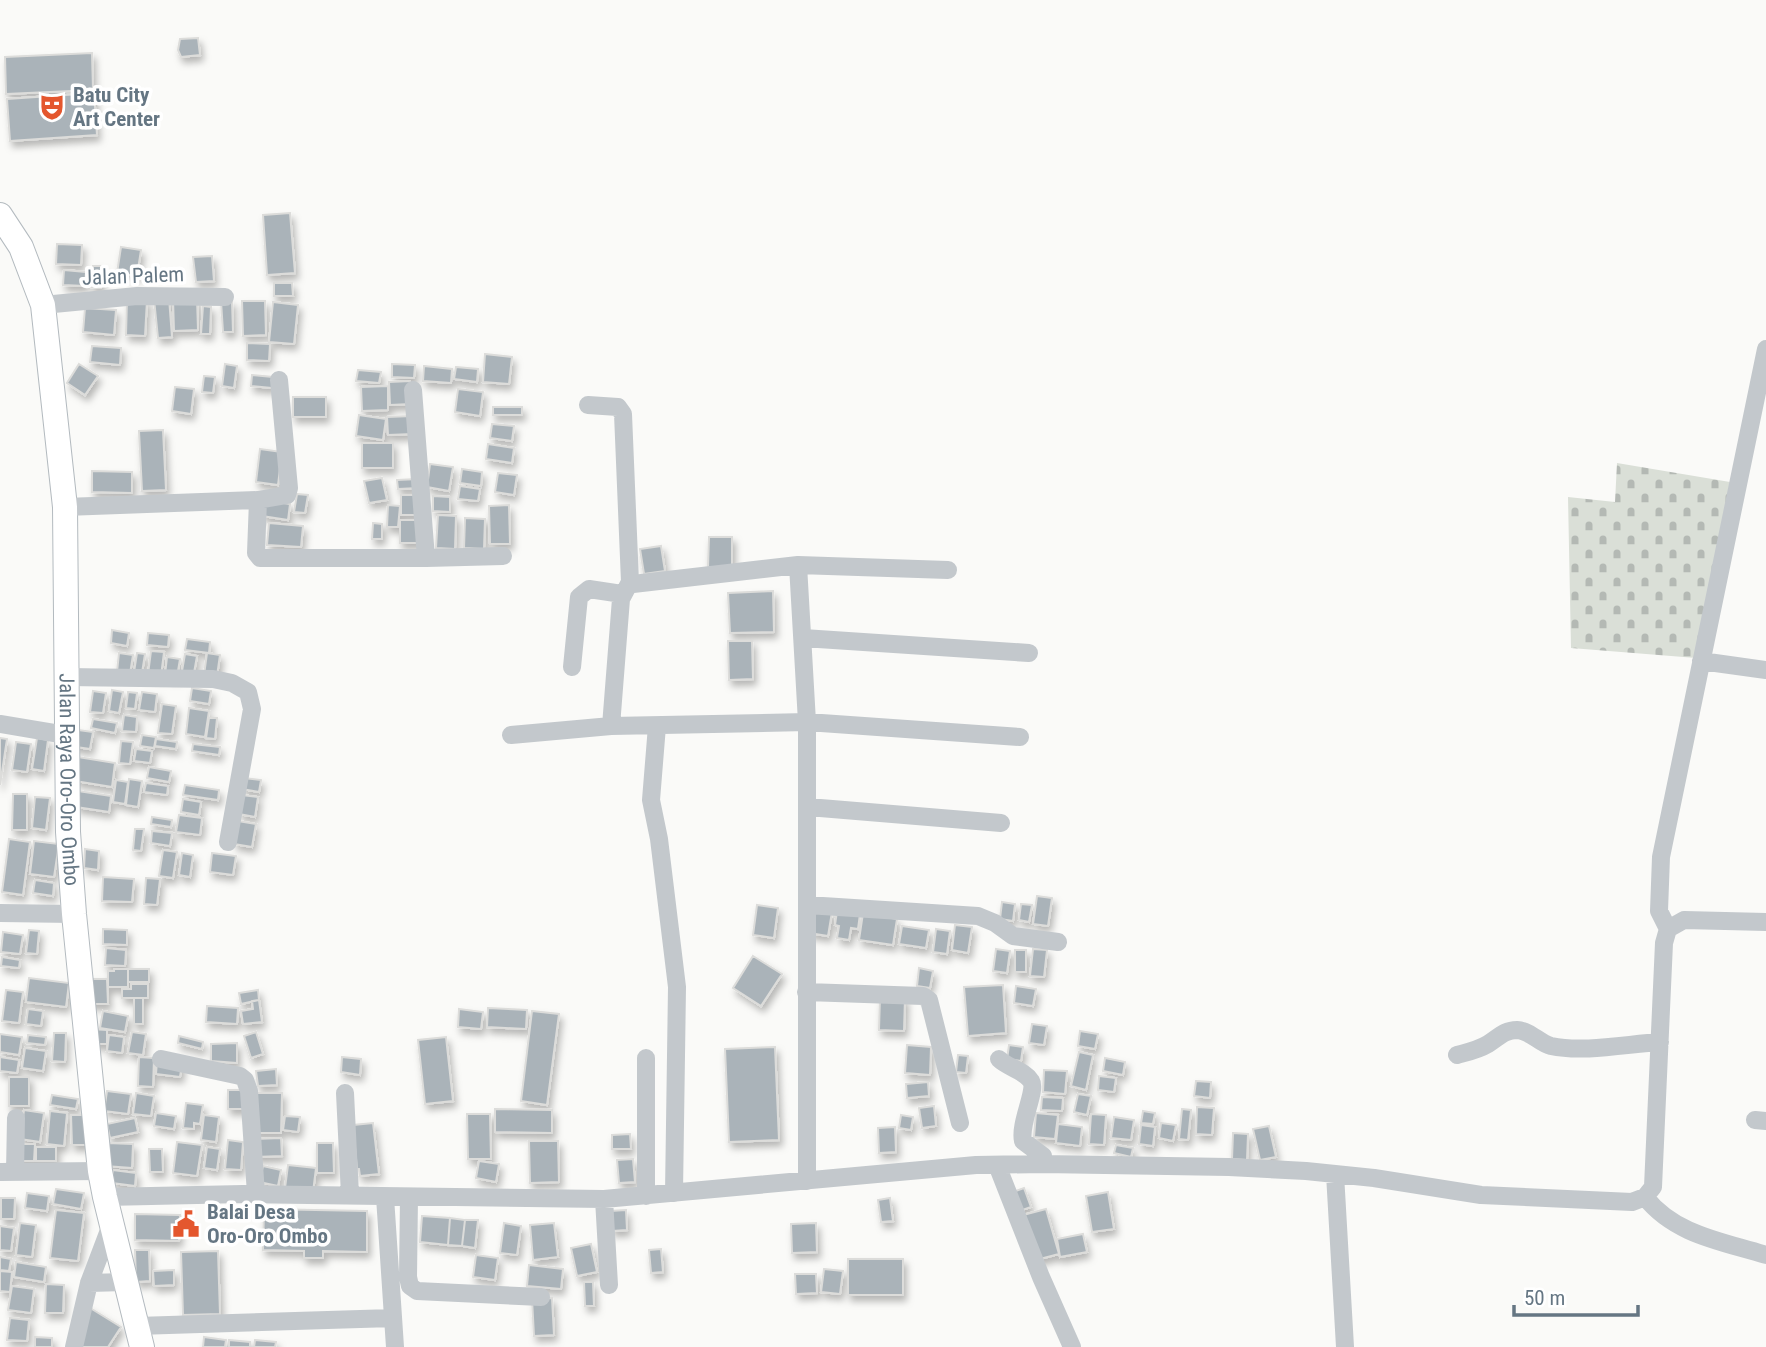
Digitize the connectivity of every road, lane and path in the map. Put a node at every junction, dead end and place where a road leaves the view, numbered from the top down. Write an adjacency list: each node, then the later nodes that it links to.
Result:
1 (0, 215): 3 (main road, Jalan Raya Oro-Oro Ombo)
2 (225, 297): 3 (street, Jalan Palem)
3 (43, 305): 9 (main road, Jalan Raya Oro-Oro Ombo)
4 (1766, 349): 17 (street)
5 (279, 380): 8 (street)
6 (413, 390): 11 (street)
7 (588, 405): 14 (street)
8 (258, 500): 9 (street); 11 (street)
9 (65, 507): 20 (main road, Jalan Raya Oro-Oro Ombo)
10 (503, 556): 11 (street)
11 (426, 558)
12 (798, 565): 13 (street); 14 (street); 15 (street)
13 (947, 570)
14 (626, 588): 18 (street); 23 (street)
15 (803, 638): 16 (street); 21 (street)
16 (1029, 653)
17 (1701, 661): 19 (street); 35 (street)
18 (572, 667)
19 (1766, 670)
20 (67, 677): 25 (main road, Jalan Raya Oro-Oro Ombo); 30 (street)
21 (807, 722): 24 (street); 27 (street); 28 (street)
22 (0, 724): 25 (street)
23 (611, 726): 24 (street); 26 (street)
24 (657, 726): 52 (street)
25 (66, 735): 33 (main road, Jalan Raya Oro-Oro Ombo)
26 (511, 735)
27 (1020, 737)
28 (808, 807): 29 (street); 31 (street)
29 (1001, 823)
30 (228, 842)
31 (807, 905): 36 (street); 37 (street)
32 (0, 913): 33 (street)
33 (74, 914): 48 (main road, Jalan Raya Oro-Oro Ombo)
34 (1766, 922): 35 (street)
35 (1668, 929): 38 (street)
36 (1058, 942)
37 (806, 992): 45 (street); 51 (street)
38 (1660, 1042): 39 (street); 59 (street)
39 (1457, 1055)
40 (646, 1058): 56 (street)
41 (161, 1059): 53 (street)
42 (999, 1059): 46 (street)
43 (345, 1093): 54 (street)
44 (16, 1118): 49 (street)
45 (960, 1123)
46 (1043, 1164): 47 (street); 50 (street)
47 (997, 1165): 51 (street); 71 (street)
48 (100, 1171): 49 (street); 55 (main road, Jalan Raya Oro-Oro Ombo)
49 (7, 1172)
50 (1335, 1174): 59 (street); 72 (street)
51 (807, 1181): 52 (street)
52 (674, 1193): 56 (street)
53 (256, 1194): 54 (street); 55 (street)
54 (351, 1195): 57 (street)
55 (104, 1196): 61 (main road, Jalan Raya Oro-Oro Ombo)
56 (646, 1196): 60 (street)
57 (385, 1197): 58 (street); 67 (street)
58 (409, 1197): 60 (street); 66 (street)
59 (1644, 1197): 62 (street)
60 (604, 1199): 65 (street)
61 (111, 1224): 63 (main road, Jalan Raya Oro-Oro Ombo); 64 (street)
62 (1766, 1255)
63 (125, 1282): 64 (street); 68 (main road, Jalan Raya Oro-Oro Ombo)
64 (89, 1283): 69 (street)
65 (610, 1285)
66 (541, 1297)
67 (393, 1318): 68 (street); 70 (street)
68 (140, 1336)
69 (74, 1347)
70 (396, 1347)
71 (1072, 1347)
72 (1345, 1347)

